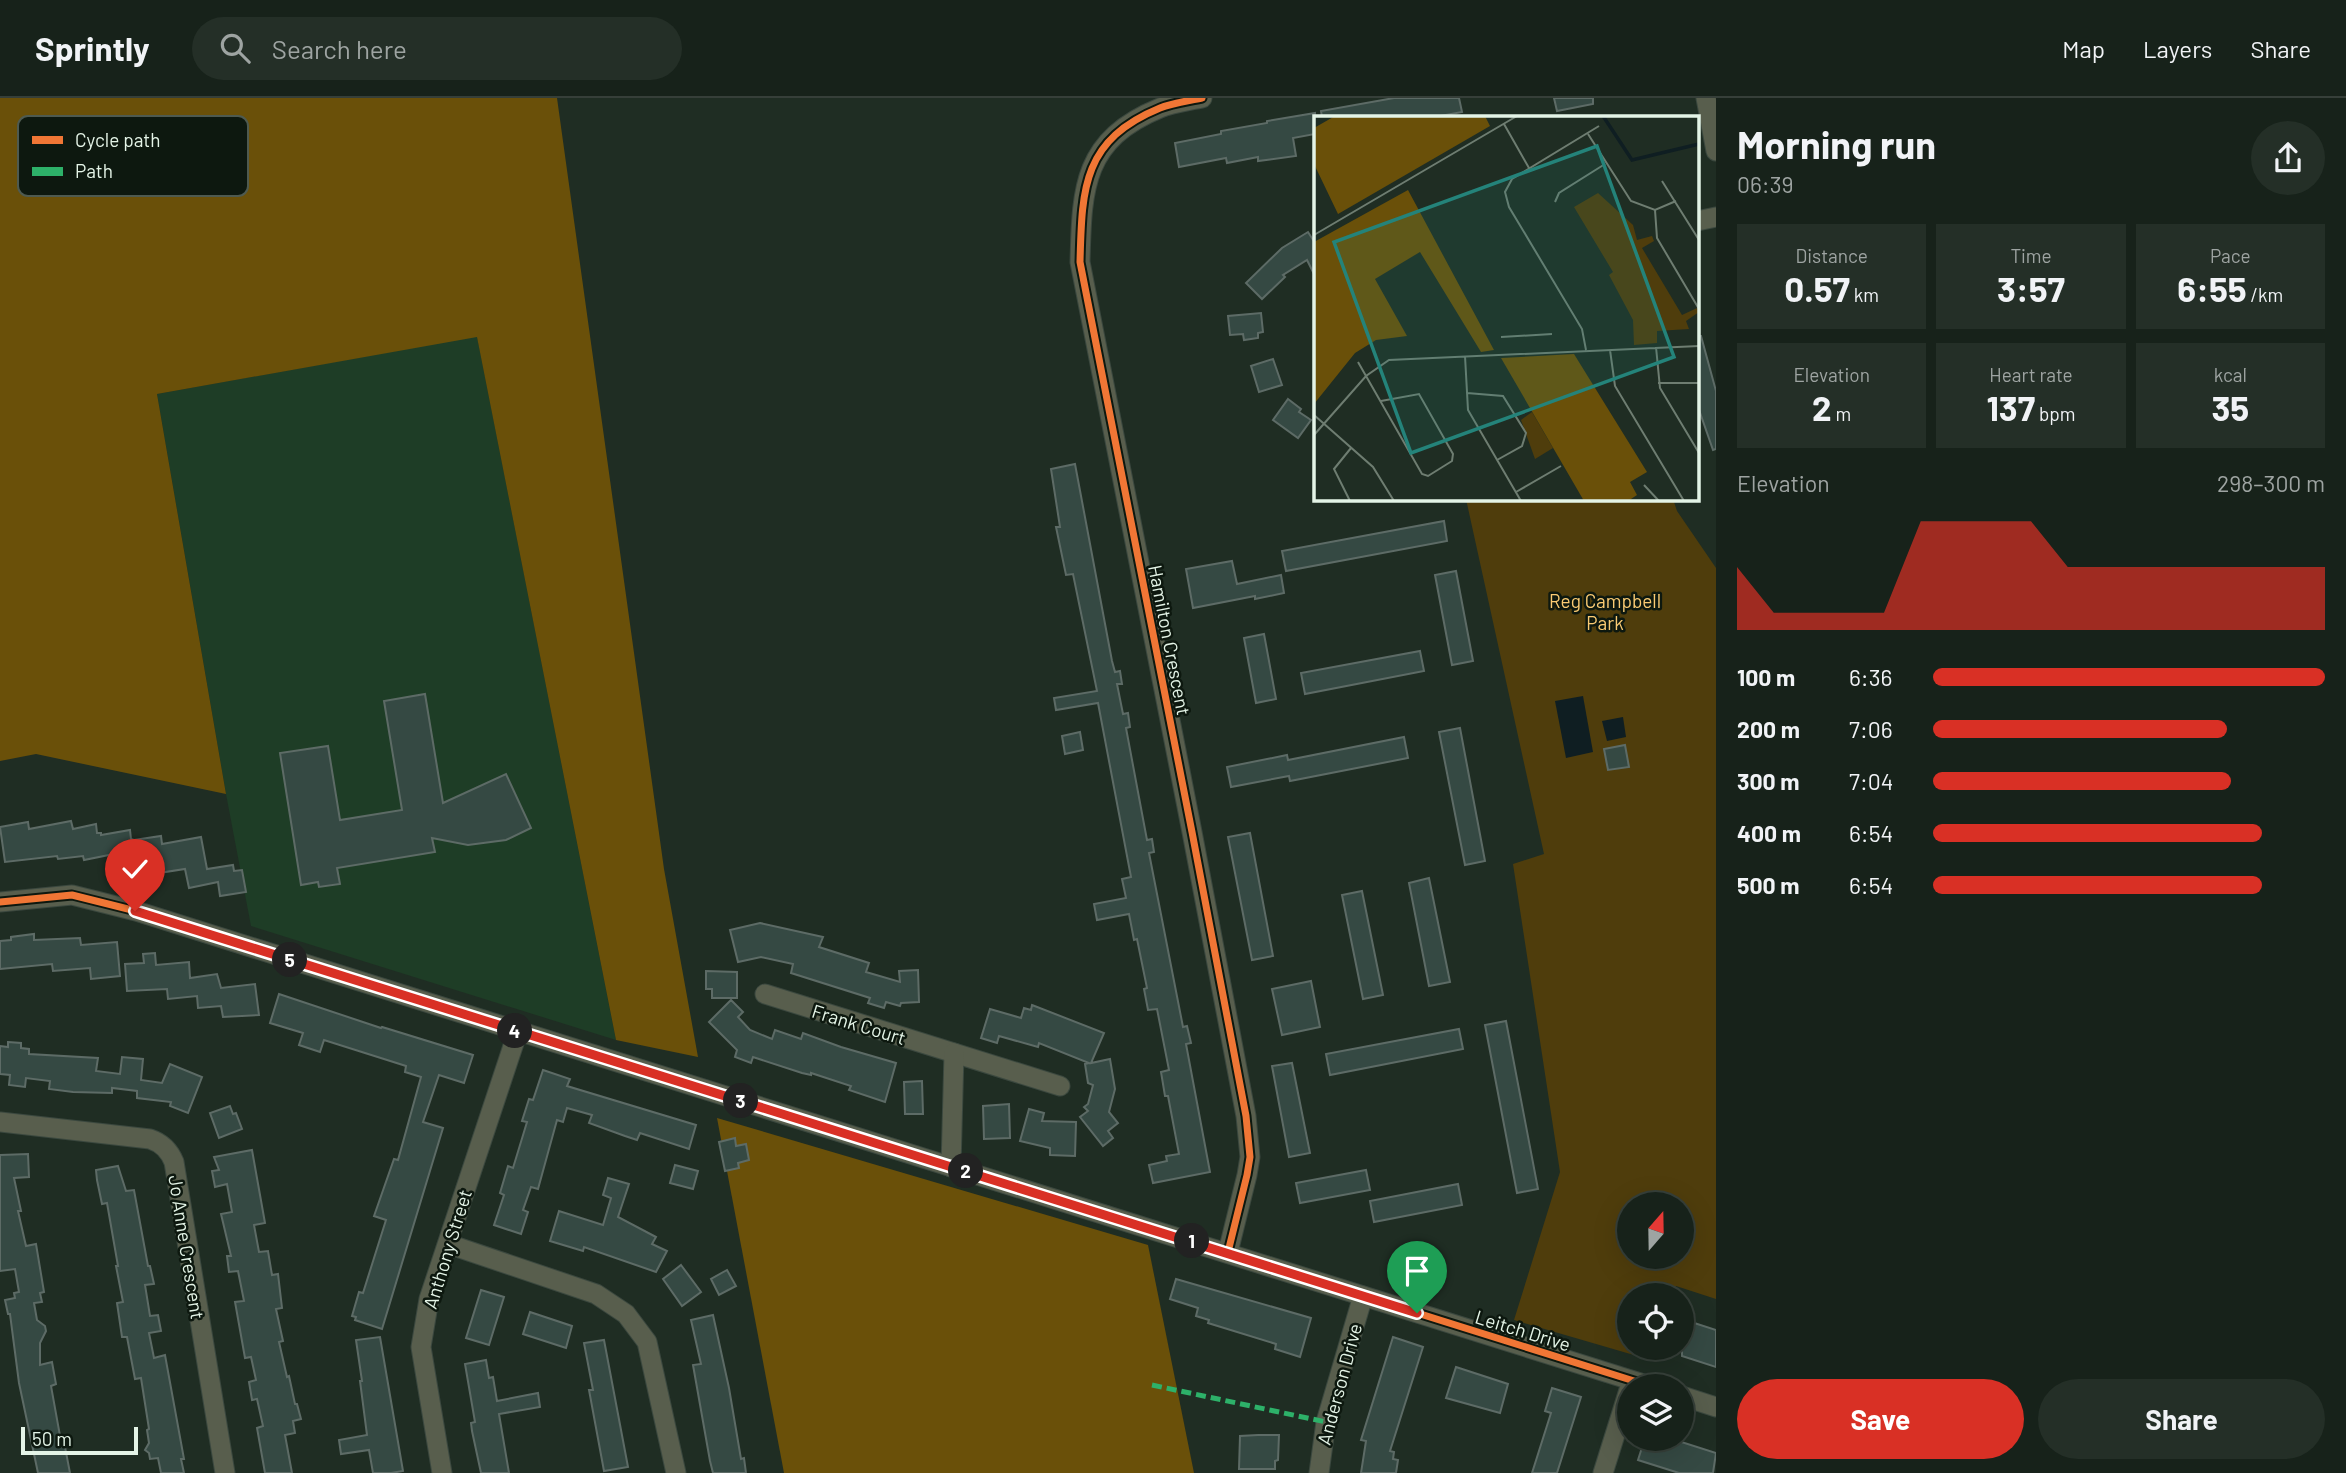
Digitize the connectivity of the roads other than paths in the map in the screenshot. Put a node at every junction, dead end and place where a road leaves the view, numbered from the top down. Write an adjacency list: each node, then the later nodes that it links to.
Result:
1 (1202, 98): 12 (street, Hamilton Crescent)
2 (1706, 98): 3 (street)
3 (1716, 151)
4 (0, 902): 6 (street, Leitch Drive)
5 (765, 994): 7 (street, Frank Court)
6 (518, 1031): 10 (street, Leitch Drive); 11 (street, Anthony Street)
7 (954, 1053): 8 (street, Frank Court); 10 (street)
8 (1060, 1086)
9 (0, 1122): 18 (street, Jo Anne Crescent)
10 (951, 1167): 12 (street, Leitch Drive)
11 (448, 1244): 19 (street, Anthony Street); 20 (street)
12 (1228, 1252): 13 (street, Leitch Drive)
13 (1363, 1296): 14 (street, Leitch Drive); 21 (street, Anderson Drive)
14 (1617, 1380)
15 (1694, 1400): 16 (street)
16 (1716, 1407)
17 (1617, 1435): 22 (street)
18 (225, 1473)
19 (442, 1473)
20 (676, 1473)
21 (1319, 1473)
22 (1603, 1473)

